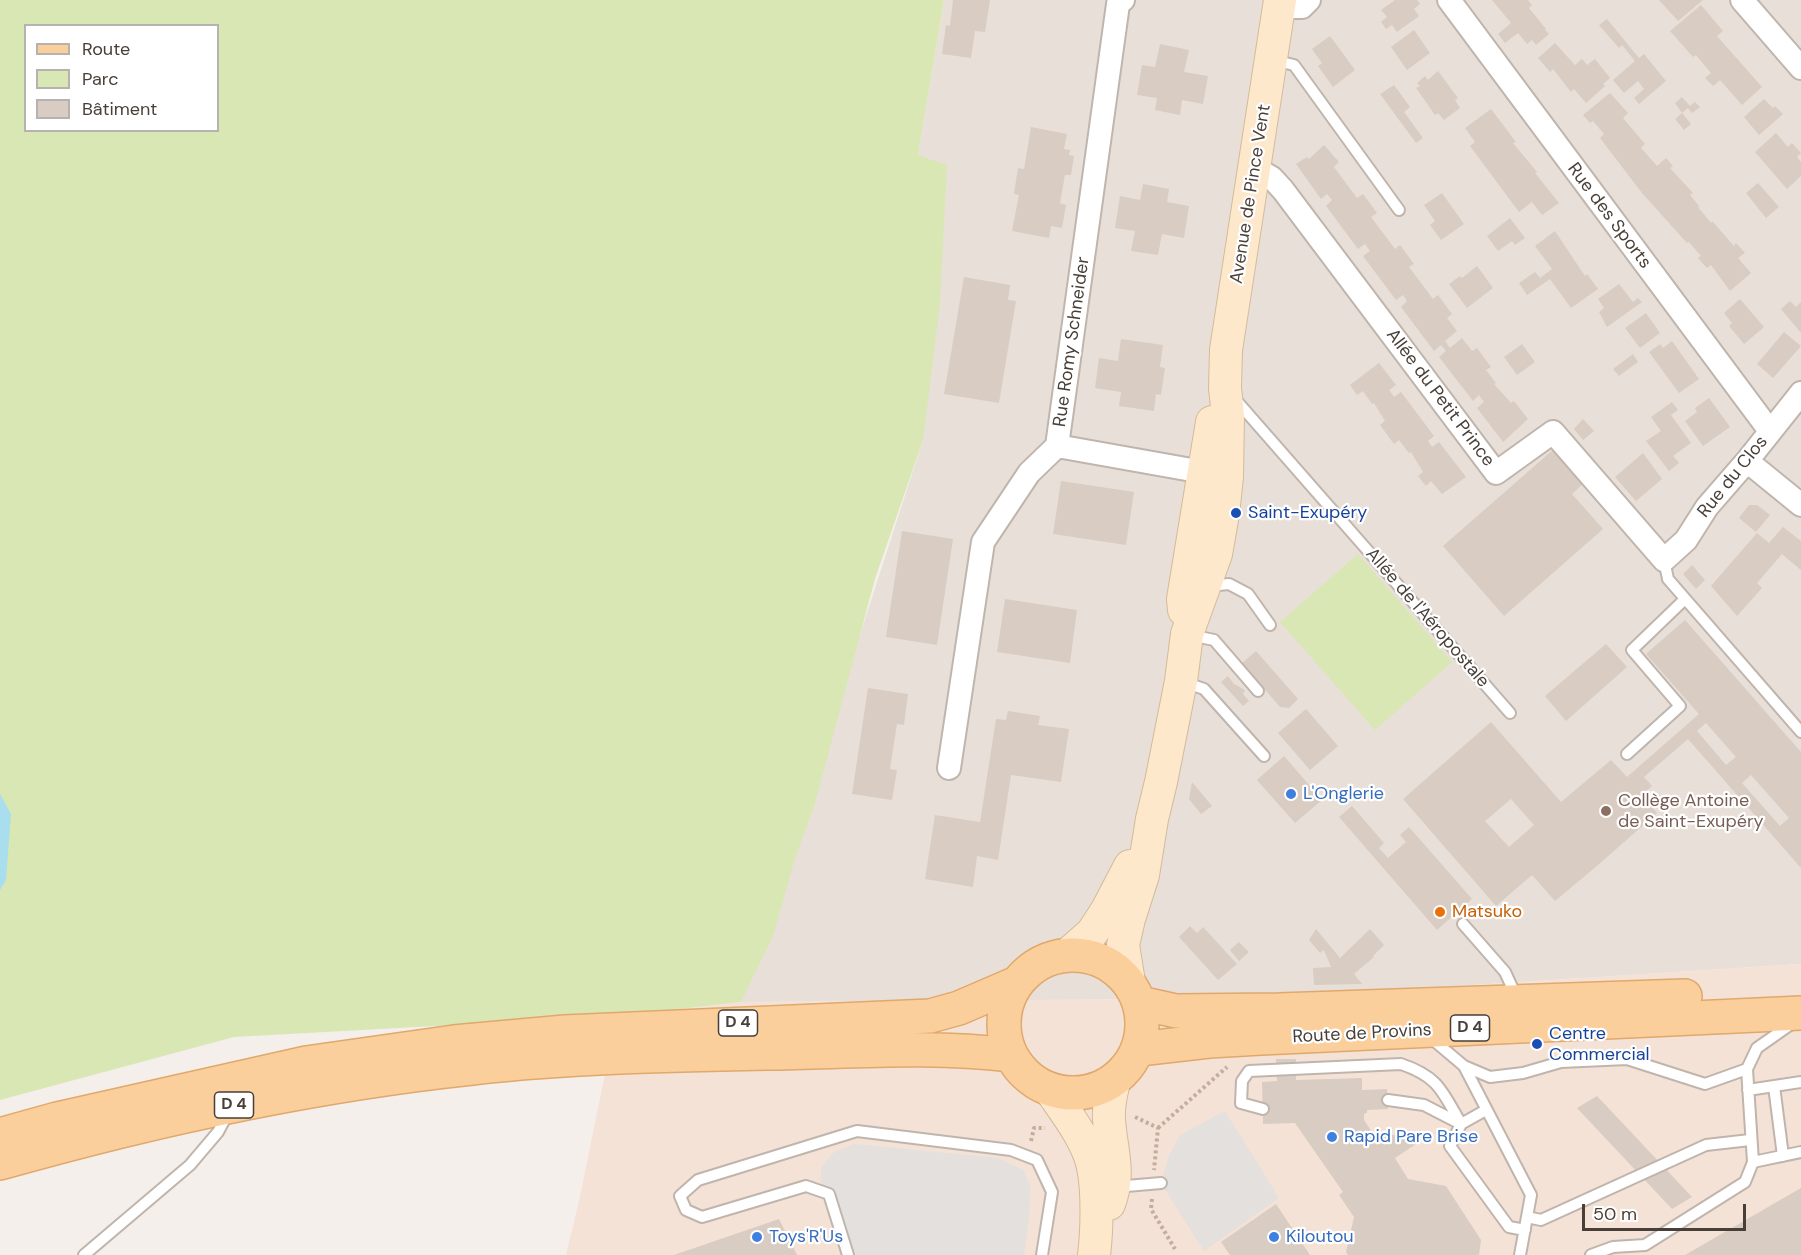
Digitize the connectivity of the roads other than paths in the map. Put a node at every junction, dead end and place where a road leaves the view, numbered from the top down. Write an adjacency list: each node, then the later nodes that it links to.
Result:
1 (1123, 0): 13 (street, Rue Romy Schneider)
2 (1309, 0): 5 (street)
3 (1449, 0): 12 (street, Rue des Sports)
4 (1742, 0): 7 (street)
5 (1279, 3): 6 (main road, Avenue de Pince Vent)
6 (1271, 60): 8 (main road, Avenue de Pince Vent); 9 (lane)
7 (1801, 68)
8 (1255, 168): 10 (main road, Avenue de Pince Vent); 17 (street, Allée du Petit Prince)
9 (1399, 210)
10 (1225, 388): 15 (main road, Avenue de Pince Vent); 18 (main road, Avenue de Pince Vent); 24 (lane, Allée de l'Aéropostale)
11 (1801, 393): 12 (street, Rue du Clos)
12 (1770, 432): 14 (street, Rue du Clos)
13 (1057, 446): 15 (street); 28 (street, Rue Romy Schneider)
14 (1747, 461): 16 (street); 17 (street, Rue du Clos)
15 (1203, 472): 21 (main road, Avenue de Pince Vent)
16 (1801, 505)
17 (1664, 560): 19 (lane)
18 (1205, 586): 20 (lane); 21 (main road, Avenue de Pince Vent)
19 (1685, 599): 25 (lane); 26 (lane)
20 (1270, 625)
21 (1187, 634): 22 (main road, Avenue de Pince Vent); 23 (lane)
22 (1181, 681): 27 (lane); 29 (main road, Avenue de Pince Vent)
23 (1258, 691)
24 (1510, 713)
25 (1801, 732)
26 (1627, 754)
27 (1264, 756)
28 (949, 768)
29 (1152, 819): 31 (main road, Avenue de Pince Vent); 34 (main road, Avenue de Pince Vent)
30 (1463, 924): 35 (lane)
31 (1067, 955): 32 (main road); 34 (main road)
32 (1017, 983): 39 (main road); 52 (main road, D 4)
33 (1801, 992): 35 (main road, Route de Provins / D 4)
34 (1134, 993): 35 (main road, Route de Provins / D 4); 38 (main road)
35 (1519, 1002)
36 (1801, 1016): 37 (main road, Route de Provins / D 4); 41 (lane)
37 (1419, 1032): 38 (main road, Route de Provins / D 4); 40 (lane)
38 (1139, 1049): 42 (main road)
39 (1010, 1054): 46 (main road); 48 (main road, D 4)
40 (1464, 1066): 41 (lane); 50 (lane)
41 (1747, 1069): 45 (lane)
42 (1114, 1082): 46 (main road); 59 (main road)
43 (1801, 1082): 44 (lane)
44 (1774, 1086): 45 (lane); 55 (lane)
45 (1748, 1090): 53 (lane)
46 (1051, 1091): 63 (main road)
47 (1388, 1100): 51 (lane)
48 (232, 1105): 57 (main road, D 4); 64 (lane)
49 (1263, 1109): 51 (lane)
50 (1486, 1110): 51 (lane); 60 (lane)
51 (1461, 1124): 61 (lane)
52 (0, 1135)
53 (1750, 1140): 56 (lane); 60 (lane)
54 (1801, 1152): 55 (lane)
55 (1783, 1156): 56 (lane)
56 (1753, 1162): 69 (lane)
57 (0, 1163)
58 (1161, 1183): 59 (lane)
59 (1115, 1187): 63 (main road)
60 (1527, 1217): 61 (lane)
61 (1525, 1230): 62 (lane)
62 (1522, 1243): 67 (lane); 68 (lane)
63 (1095, 1244)
64 (84, 1255)
65 (848, 1255): 66 (lane)
66 (1042, 1255)
67 (1520, 1255)
68 (1527, 1255)
69 (1591, 1255)

